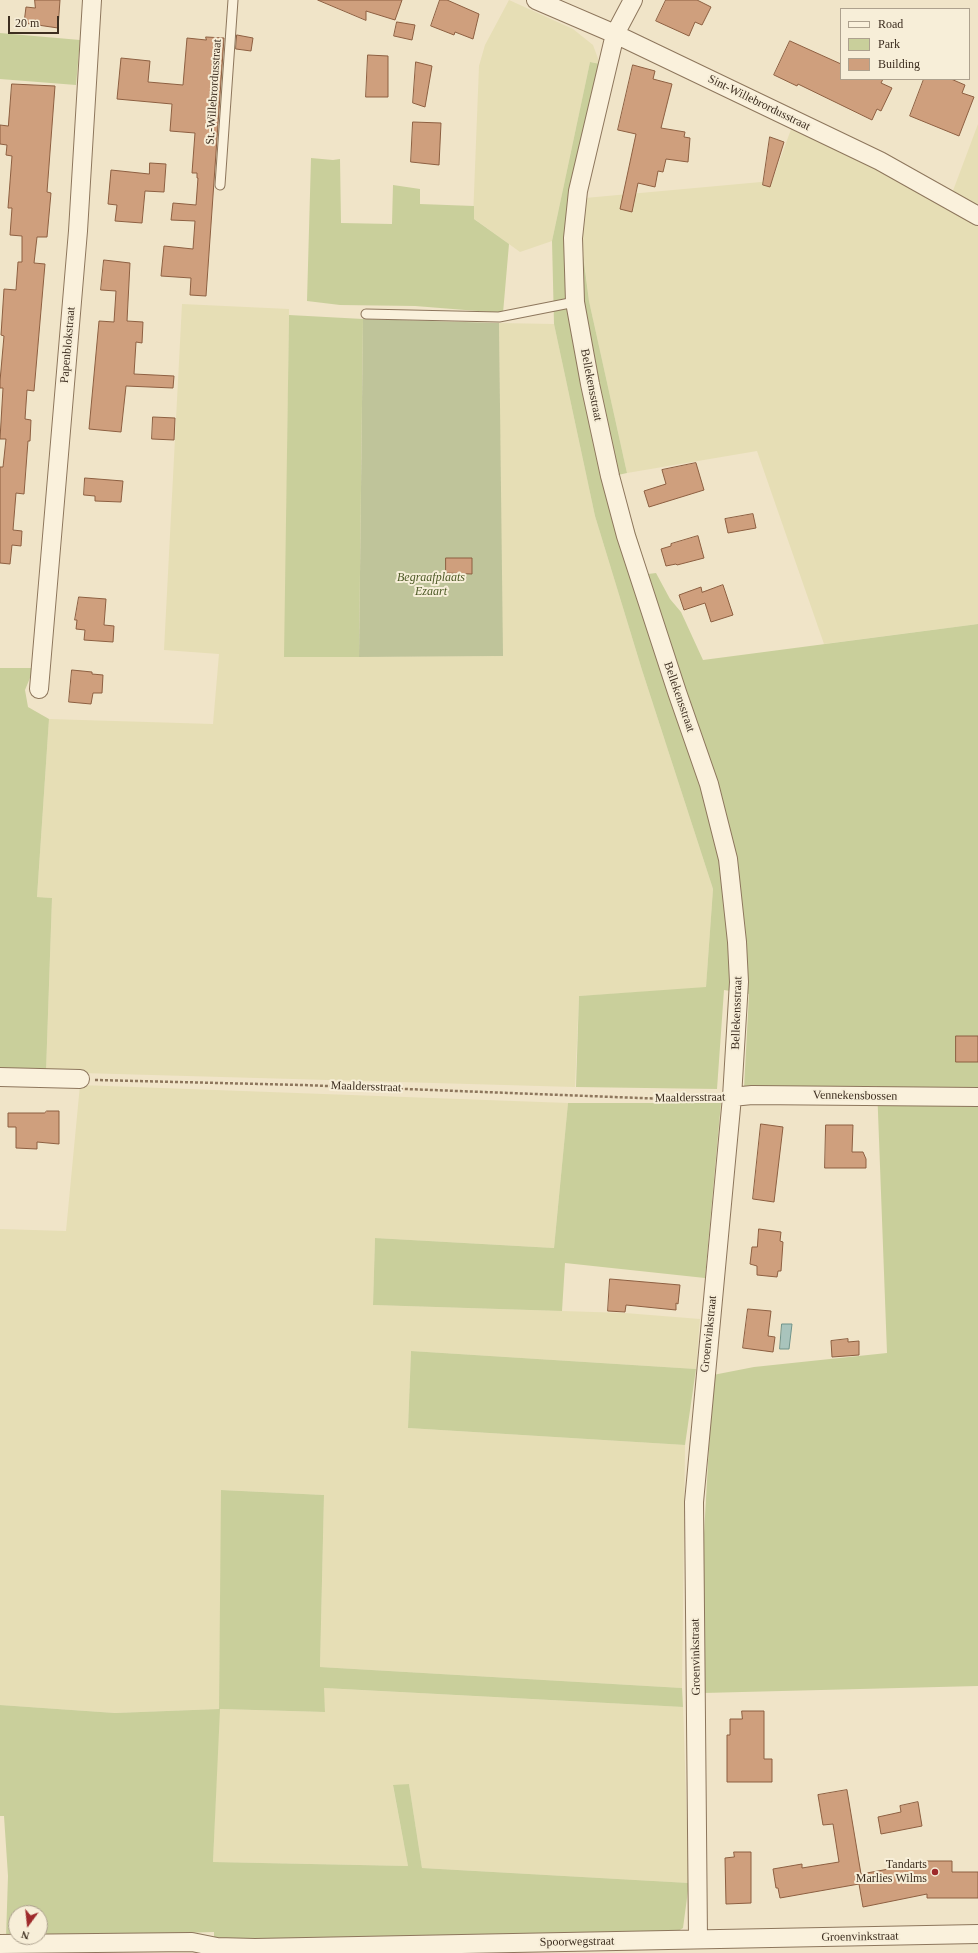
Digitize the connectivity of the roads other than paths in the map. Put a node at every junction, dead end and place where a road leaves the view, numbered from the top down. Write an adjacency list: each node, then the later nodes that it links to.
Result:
1 (92, 0): 10 (street, Papenblokstraat)
2 (233, 0): 6 (lane, St.-Willebrordusstraat)
3 (536, 0): 5 (street, Sint-Willebrordusstraat)
4 (633, 0): 5 (street, Bellekensstraat)
5 (615, 34): 7 (street, Sint-Willebrordusstraat); 8 (street, Bellekensstraat)
6 (220, 185)
7 (978, 216)
8 (575, 302): 9 (lane); 13 (street, Bellekensstraat)
9 (366, 314)
10 (39, 689)
11 (0, 1077): 12 (street)
12 (80, 1079)
13 (732, 1097): 14 (street, Vennekensbossen); 16 (street, Groenvinkstraat)
14 (978, 1097)
15 (978, 1934): 16 (street, Groenvinkstraat)
16 (698, 1939): 17 (street, Spoorwegstraat)
17 (0, 1944)

